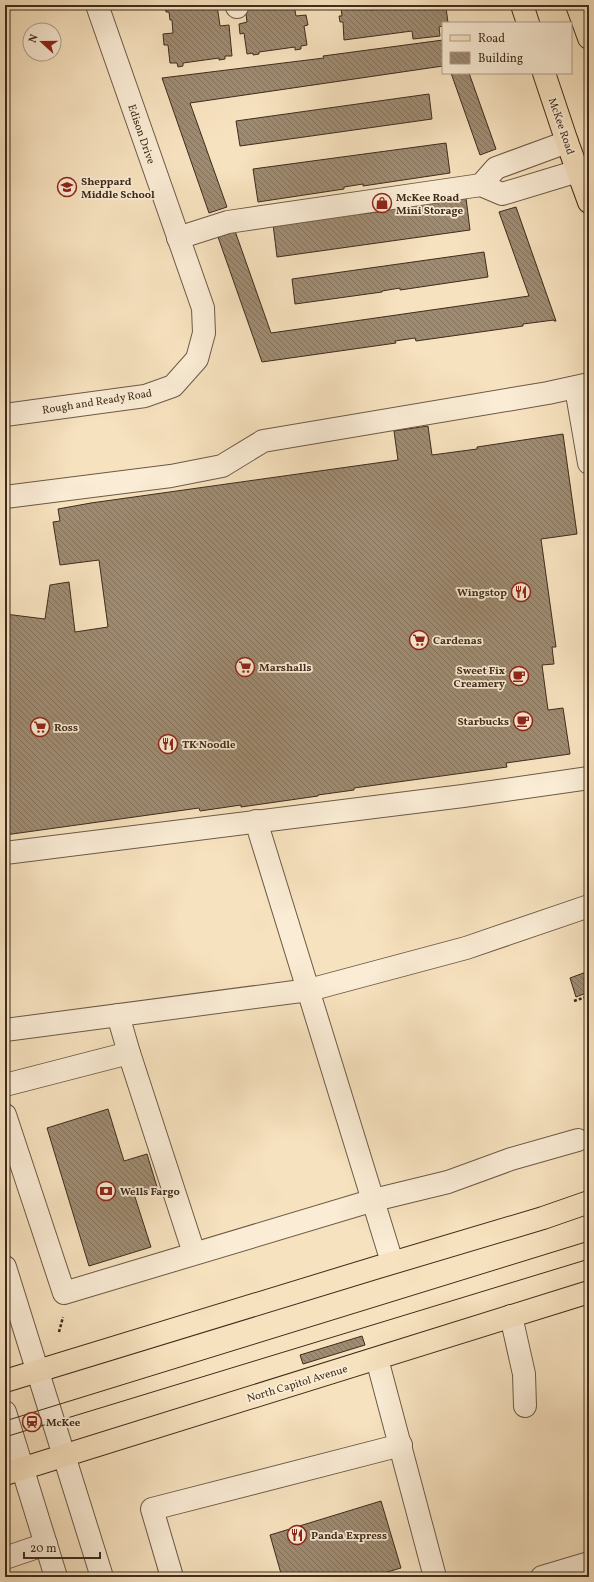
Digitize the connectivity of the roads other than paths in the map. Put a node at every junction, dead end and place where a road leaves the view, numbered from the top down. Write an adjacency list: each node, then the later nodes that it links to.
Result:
1 (97, 5): 11 (street, Edison Drive)
2 (522, 5): 4 (main road)
3 (577, 5): 5 (main road)
4 (528, 22)
5 (589, 38)
6 (544, 74): 7 (main road, McKee Road)
7 (567, 142): 8 (main road, McKee Road); 9 (street)
8 (578, 171): 9 (street); 10 (main road, McKee Road)
9 (481, 185): 11 (street)
10 (589, 202)
11 (178, 238): 12 (street, Edison Drive)
12 (204, 333): 14 (street, Rough and Ready Road)
13 (582, 386): 15 (street); 16 (street)
14 (5, 415)
15 (589, 463)
16 (5, 497)
17 (589, 778): 18 (street)
18 (256, 821): 19 (street); 21 (street)
19 (5, 854)
20 (589, 906): 21 (street)
21 (309, 990): 22 (street); 28 (street)
22 (118, 1015): 23 (street); 24 (street)
23 (5, 1030)
24 (129, 1054): 25 (street); 30 (street)
25 (5, 1085)
26 (5, 1114): 30 (street)
27 (578, 1140): 28 (street)
28 (374, 1200): 30 (street); 31 (street)
29 (589, 1202): 31 (main road)
30 (194, 1253)
31 (392, 1262): 36 (main road)
32 (5, 1267): 36 (street)
33 (589, 1292): 34 (main road, North Capitol Avenue)
34 (511, 1316): 35 (main road, North Capitol Avenue); 38 (street)
35 (378, 1359): 40 (street); 41 (main road, North Capitol Avenue)
36 (38, 1371): 37 (main road); 41 (street)
37 (5, 1381)
38 (525, 1406)
39 (5, 1412): 42 (street)
40 (401, 1445): 48 (street); 49 (street)
41 (64, 1455): 42 (main road, North Capitol Avenue); 47 (street)
42 (14, 1471): 43 (street)
43 (46, 1544): 44 (street); 46 (street)
44 (5, 1558)
45 (589, 1563): 50 (street)
46 (56, 1577)
47 (102, 1577)
48 (172, 1577)
49 (435, 1577)
50 (542, 1577)

